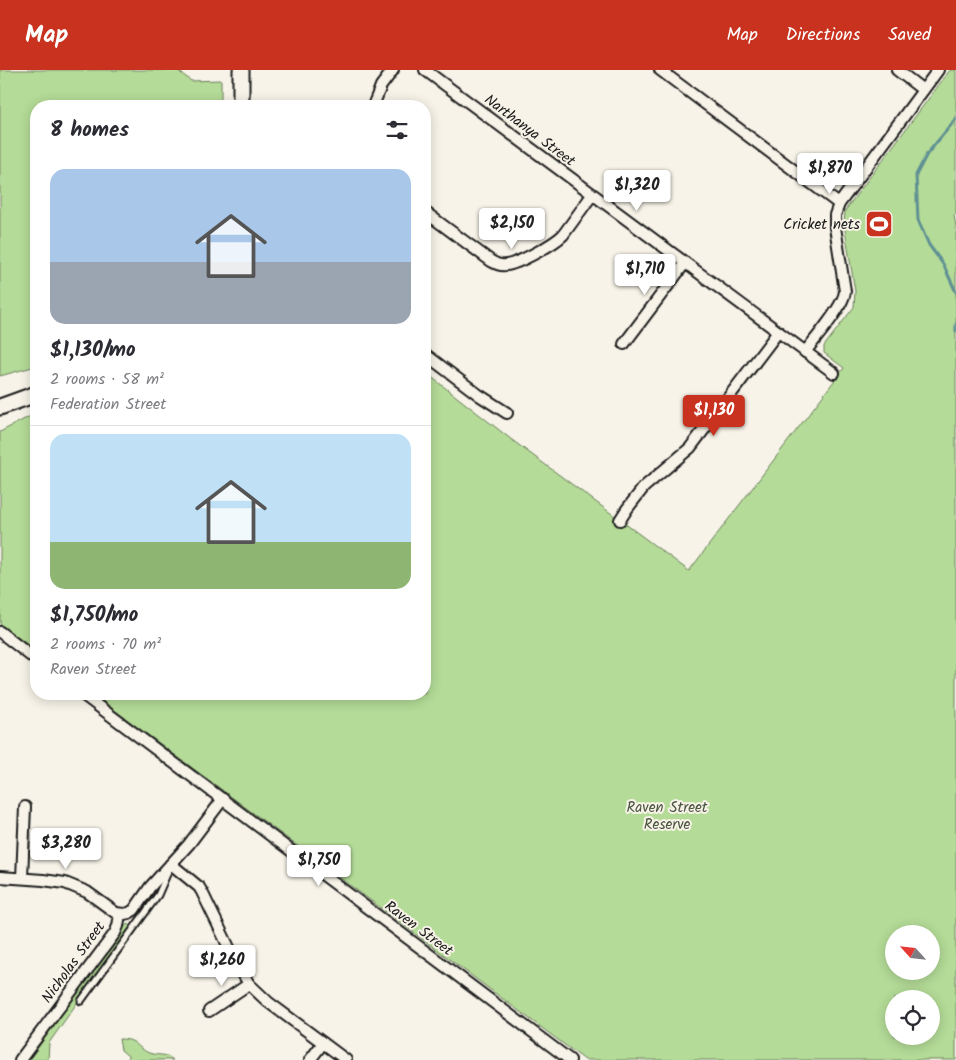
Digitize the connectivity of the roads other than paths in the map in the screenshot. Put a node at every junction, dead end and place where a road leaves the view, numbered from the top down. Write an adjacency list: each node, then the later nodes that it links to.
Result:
1 (241, 70): 8 (main road)
2 (393, 70): 9 (street)
3 (425, 70): 10 (street, Narthanya Street)
4 (660, 70): 11 (street)
5 (896, 70): 7 (street)
6 (938, 70): 7 (street)
7 (923, 90): 11 (street)
8 (241, 100)
9 (375, 100)
10 (592, 195): 12 (street); 13 (street, Narthanya Street)
11 (839, 204): 16 (street)
12 (431, 216)
13 (685, 262): 14 (street, Narthanya Street); 15 (street)
14 (778, 332): 16 (street, Narthanya Street); 24 (street)
15 (624, 344)
16 (806, 352): 18 (street, Narthanya Street)
17 (431, 359): 23 (street)
18 (834, 373)
19 (30, 386): 20 (main road)
20 (0, 396)
21 (30, 396): 22 (main road)
22 (0, 408)
23 (507, 413)
24 (620, 520)
25 (0, 632): 26 (street)
26 (30, 655)
27 (90, 700): 28 (street, Raven Street)
28 (223, 799): 30 (street, Nicholas Street); 41 (street, Raven Street)
29 (25, 807): 32 (street)
30 (171, 864): 33 (street, Nicholas Street); 34 (street); 35 (lane, Nicholas Street)
31 (0, 877): 32 (street)
32 (22, 878): 33 (street)
33 (120, 914): 38 (street, Nicholas Street)
34 (249, 984): 36 (street); 37 (street)
35 (81, 1001)
36 (209, 1011)
37 (323, 1043): 39 (street); 40 (street)
38 (20, 1060)
39 (310, 1060)
40 (346, 1060)
41 (570, 1060)

